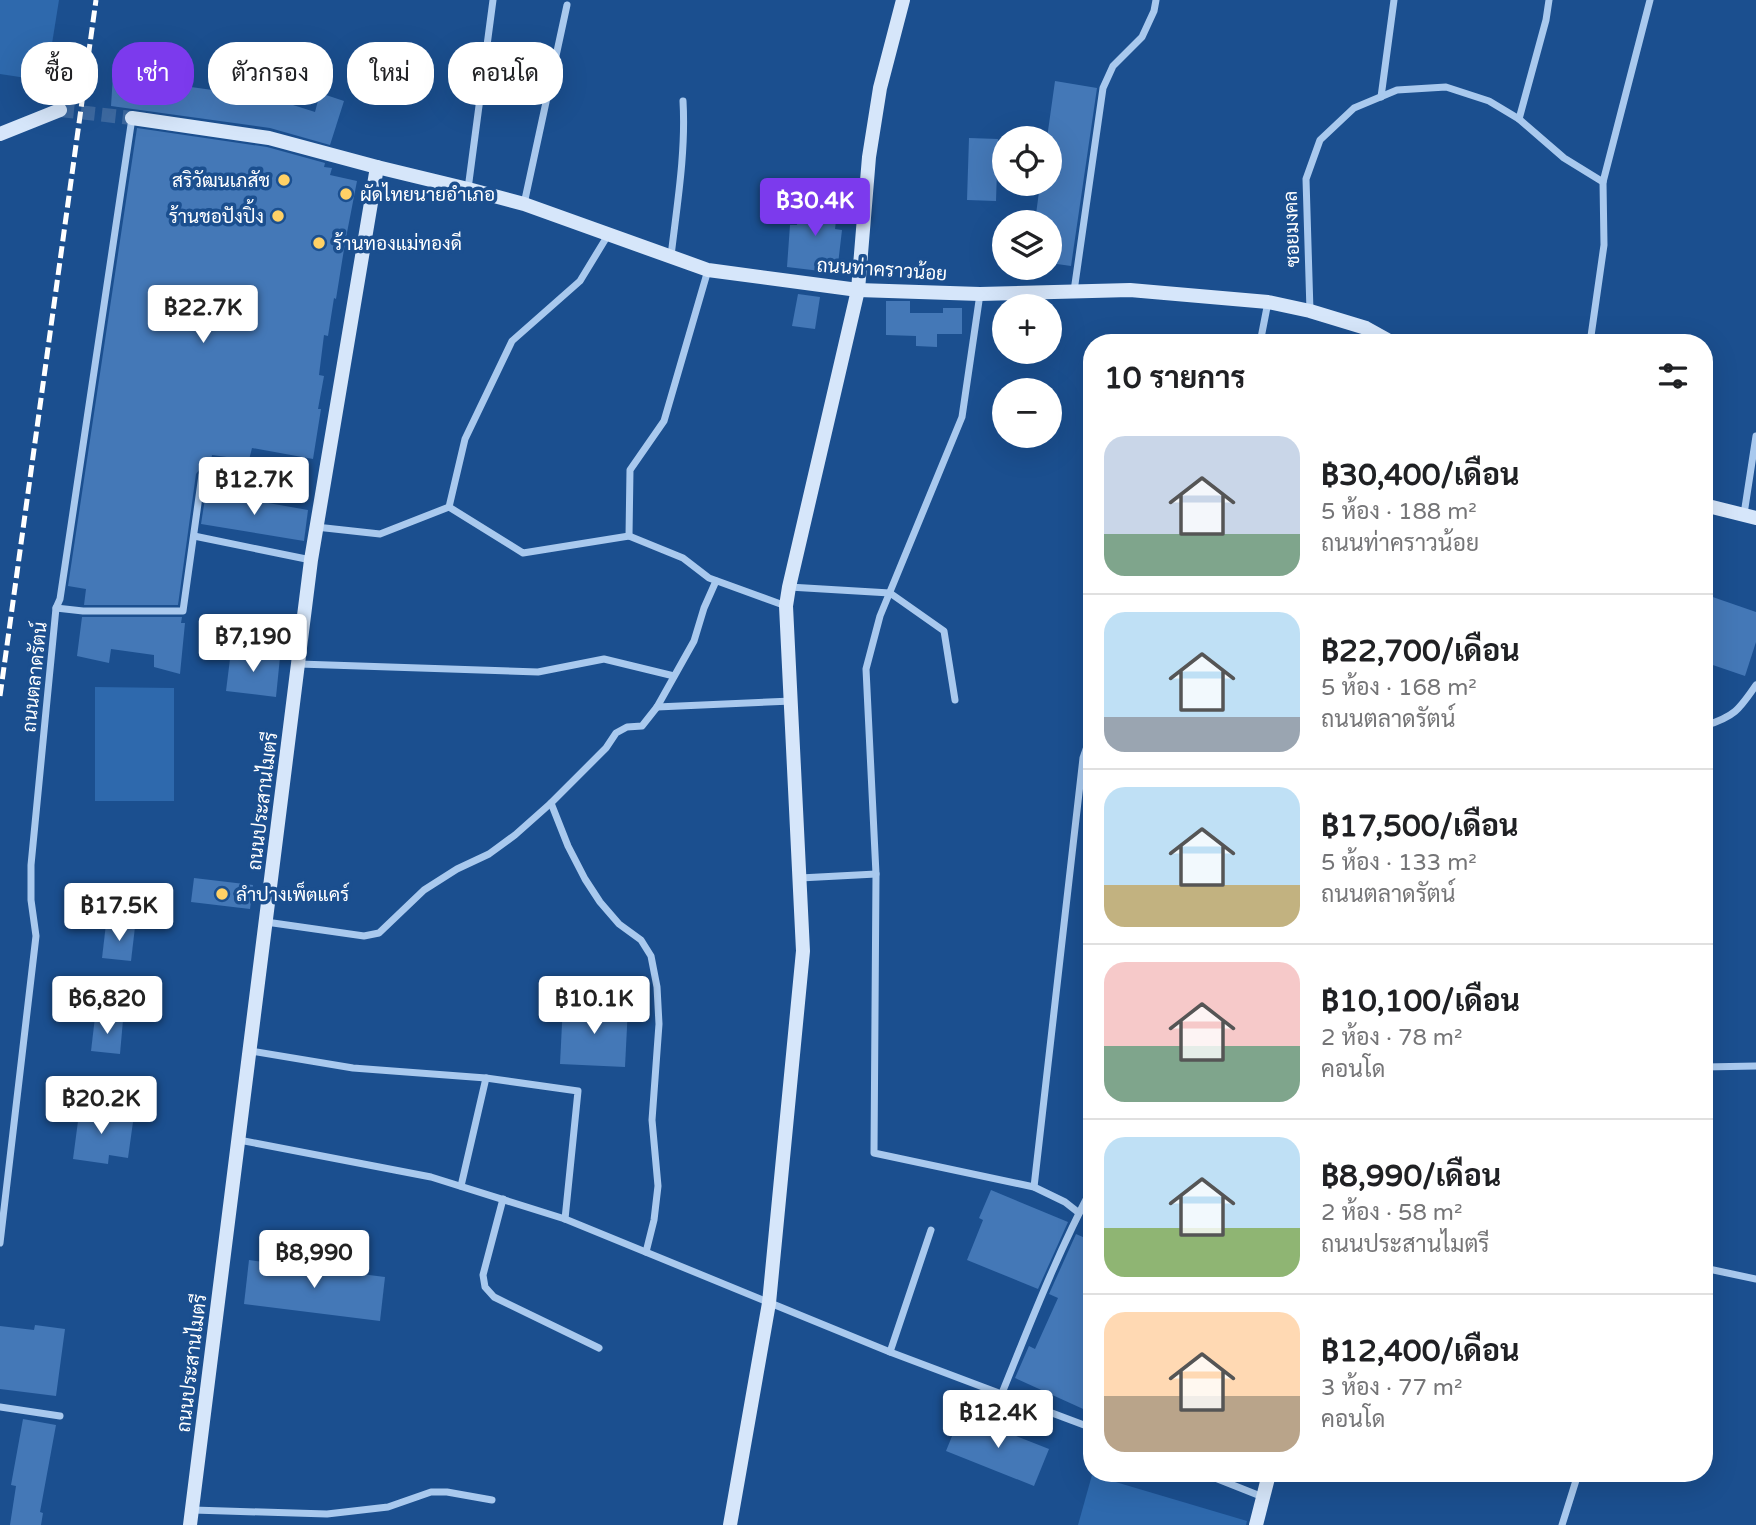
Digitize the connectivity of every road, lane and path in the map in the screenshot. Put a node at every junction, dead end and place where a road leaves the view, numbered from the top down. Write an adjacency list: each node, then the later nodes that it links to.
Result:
1 (493, 0): 16 (street)
2 (903, 0): 21 (street)
3 (1156, 0): 22 (street)
4 (1394, 0): 8 (street)
5 (1549, 0): 12 (street)
6 (1650, 0): 15 (street)
7 (567, 5): 17 (street)
8 (1381, 97): 12 (street, ซอยมงคล); 25 (street, ซอยมงคล)
9 (683, 101): 19 (street)
10 (60, 110): 13 (street)
11 (132, 118): 14 (street, ถนนท่าคราวน้อย); 42 (street, ถนนตลาดรัตน์)
12 (1519, 119): 15 (street, ซอยมงคล)
13 (0, 134)
14 (376, 167): 16 (street, ถนนท่าคราวน้อย); 34 (street, ถนนประสานไมตรี)
15 (1603, 182): 28 (street)
16 (468, 189): 17 (street, ถนนท่าคราวน้อย)
17 (524, 204): 18 (street, ถนนท่าคราวน้อย)
18 (608, 235): 19 (street, ถนนท่าคราวน้อย); 31 (street)
19 (671, 257): 20 (street, ถนนท่าคราวน้อย)
20 (708, 270): 21 (street, ถนนท่าคราวน้อย); 36 (street)
21 (858, 290): 23 (street, ถนนท่าคราวน้อย); 39 (street)
22 (1074, 293): 23 (street, ถนนท่าคราวน้อย); 24 (street, ถนนท่าคราวน้อย)
23 (980, 294): 40 (street)
24 (1268, 302): 25 (street, ถนนท่าคราวน้อย); 26 (street)
25 (1310, 311): 27 (street, ถนนท่าคราวน้อย)
26 (1262, 334)
27 (1377, 334)
28 (1591, 334)
29 (1756, 436): 33 (street)
30 (202, 475): 35 (street)
31 (449, 507): 34 (street); 36 (street)
32 (1713, 507): 33 (street)
33 (1750, 517)
34 (316, 527): 37 (street, ถนนประสานไมตรี)
35 (194, 536): 37 (street); 42 (street)
36 (629, 536): 38 (street)
37 (311, 560): 43 (street, ถนนประสานไมตรี)
38 (716, 581): 41 (street); 44 (street)
39 (789, 587): 40 (street); 41 (street)
40 (890, 593): 46 (street); 53 (street)
41 (786, 606): 47 (street)
42 (56, 608): 68 (street, ถนนตลาดรัตน์)
43 (299, 664): 44 (street); 55 (street, ถนนประสานไมตรี)
44 (674, 676): 48 (street)
45 (1756, 685): 49 (street)
46 (955, 700)
47 (792, 701): 48 (street); 54 (street)
48 (657, 707): 52 (street)
49 (1713, 724)
50 (1083, 758): 51 (street)
51 (1082, 771): 62 (street)
52 (551, 803): 55 (street); 69 (street)
53 (876, 874): 54 (street); 62 (street)
54 (800, 878): 72 (street)
55 (266, 922): 56 (street, ถนนประสานไมตรี)
56 (251, 1051): 59 (street); 60 (street, ถนนประสานไมตรี)
57 (1756, 1066): 58 (street)
58 (1713, 1067)
59 (486, 1078): 61 (street); 66 (street)
60 (238, 1140): 61 (street); 84 (street, ถนนประสานไมตรี)
61 (461, 1186): 63 (street)
62 (1034, 1187): 65 (street)
63 (503, 1199): 66 (street); 73 (street)
64 (1083, 1205): 65 (street)
65 (1079, 1213): 75 (street)
66 (565, 1219): 69 (street)
67 (931, 1230): 74 (street)
68 (0, 1243)
69 (646, 1252): 72 (street)
70 (1713, 1270): 71 (street)
71 (1756, 1279)
72 (769, 1303): 74 (street); 86 (street)
73 (599, 1348)
74 (890, 1352): 75 (street)
75 (1002, 1393): 78 (street)
76 (0, 1407): 77 (street)
77 (60, 1416)
78 (1083, 1424)
79 (1225, 1482): 82 (street)
80 (1267, 1482): 82 (street)
81 (1575, 1482): 88 (street)
82 (1263, 1497): 87 (street)
83 (492, 1500): 84 (street)
84 (193, 1510): 85 (street, ถนนประสานไมตรี)
85 (190, 1525)
86 (730, 1525)
87 (1256, 1525)
88 (1562, 1525)

